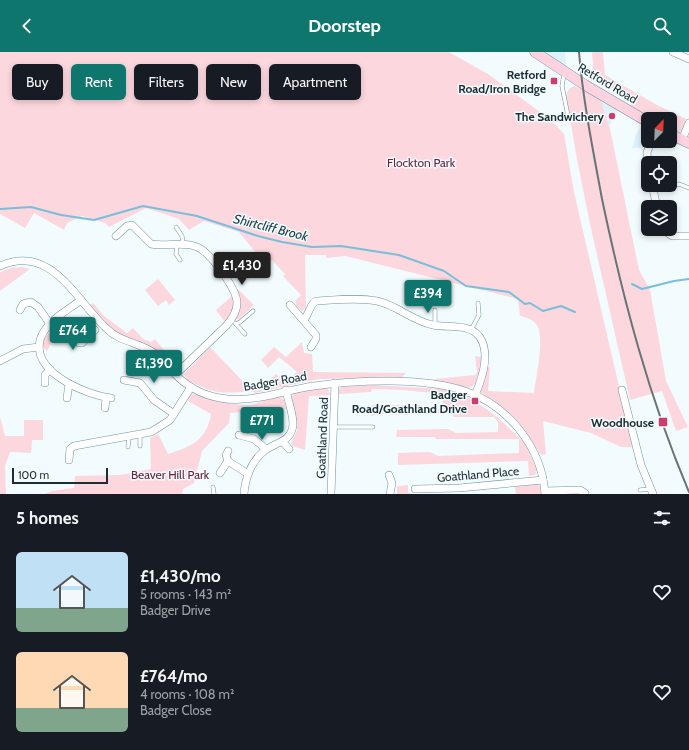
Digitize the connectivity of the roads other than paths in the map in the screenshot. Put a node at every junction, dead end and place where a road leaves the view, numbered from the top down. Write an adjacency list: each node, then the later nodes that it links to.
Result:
1 (535, 52): 4 (main road, Retford Road)
2 (674, 52): 3 (street)
3 (689, 59)
4 (564, 72): 5 (lane); 6 (main road, Retford Road)
5 (568, 116)
6 (641, 118)
7 (689, 123): 8 (street)
8 (686, 141)
9 (677, 184): 10 (lane)
10 (689, 188)
11 (176, 227): 15 (lane)
12 (116, 236): 15 (street)
13 (677, 236): 14 (street)
14 (689, 236)
15 (180, 245): 16 (lane); 26 (street)
16 (180, 260)
17 (0, 266): 18 (street, Badger Road)
18 (81, 300): 24 (street); 36 (street, Badger Road)
19 (478, 303): 30 (lane)
20 (290, 305): 25 (street)
21 (20, 310): 27 (street)
22 (435, 310): 28 (lane)
23 (253, 311): 26 (lane)
24 (57, 318): 27 (street); 29 (street)
25 (304, 320): 28 (street); 32 (street)
26 (234, 322): 31 (lane); 36 (street)
27 (50, 324): 33 (street)
28 (435, 325): 30 (street)
29 (95, 330)
30 (471, 330): 44 (street)
31 (245, 334)
32 (311, 346)
33 (39, 347): 34 (street); 35 (street)
34 (0, 361)
35 (50, 369): 38 (street); 40 (street)
36 (176, 374): 41 (street, Badger Road)
37 (124, 380): 47 (street)
38 (45, 383)
39 (335, 383): 42 (street, Badger Road); 44 (street, Badger Road); 49 (street, Goathland Road)
40 (69, 384): 45 (street); 46 (street)
41 (192, 387): 42 (street, Badger Road); 47 (street)
42 (286, 390): 53 (street)
43 (622, 390): 68 (street)
44 (475, 395): 64 (street, Badger Road)
45 (67, 398)
46 (105, 408)
47 (174, 414): 50 (street)
48 (373, 427): 49 (lane)
49 (334, 428): 73 (street, Goathland Road)
50 (140, 435): 52 (street); 54 (lane)
51 (239, 435): 56 (street)
52 (129, 436): 55 (lane); 59 (street)
53 (283, 442): 56 (street); 57 (street)
54 (140, 446)
55 (128, 447)
56 (266, 449): 62 (street)
57 (289, 449)
58 (228, 451): 60 (street)
59 (69, 460)
60 (228, 461): 61 (street); 62 (street)
61 (220, 473)
62 (248, 474): 72 (street)
63 (389, 475): 74 (street)
64 (543, 480): 66 (street, Goathland Place); 69 (street, Badger Road)
65 (213, 487): 71 (lane)
66 (415, 489)
67 (640, 490): 68 (lane)
68 (652, 491)
69 (545, 492): 70 (street)
70 (584, 493)
71 (214, 494)
72 (244, 494)
73 (331, 494)
74 (390, 494)

